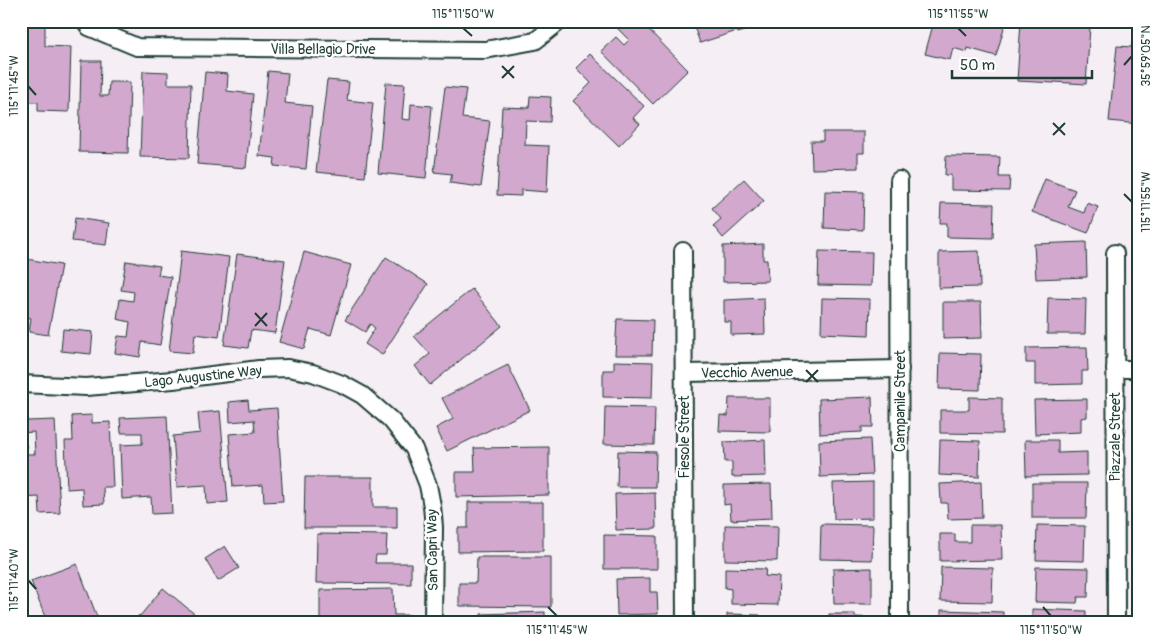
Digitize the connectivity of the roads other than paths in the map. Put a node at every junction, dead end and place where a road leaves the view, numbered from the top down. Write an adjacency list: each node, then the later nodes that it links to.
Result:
1 (85, 21): 2 (street, Villa Bellagio Drive)
2 (560, 21)
3 (900, 180): 6 (street, Campanile Street)
4 (683, 251): 9 (street, Fiesole Street)
5 (1115, 253): 7 (street, Piazzale Street)
6 (900, 369): 9 (street, Vecchio Avenue); 14 (street, Campanile Street)
7 (1115, 369): 8 (street); 15 (street, Piazzale Street)
8 (1139, 369)
9 (684, 373): 13 (street, Fiesole Street)
10 (21, 384): 11 (street, Lago Augustine Way)
11 (376, 407): 12 (street, San Capri Way)
12 (434, 622)
13 (685, 622)
14 (900, 622)
15 (1116, 622)

